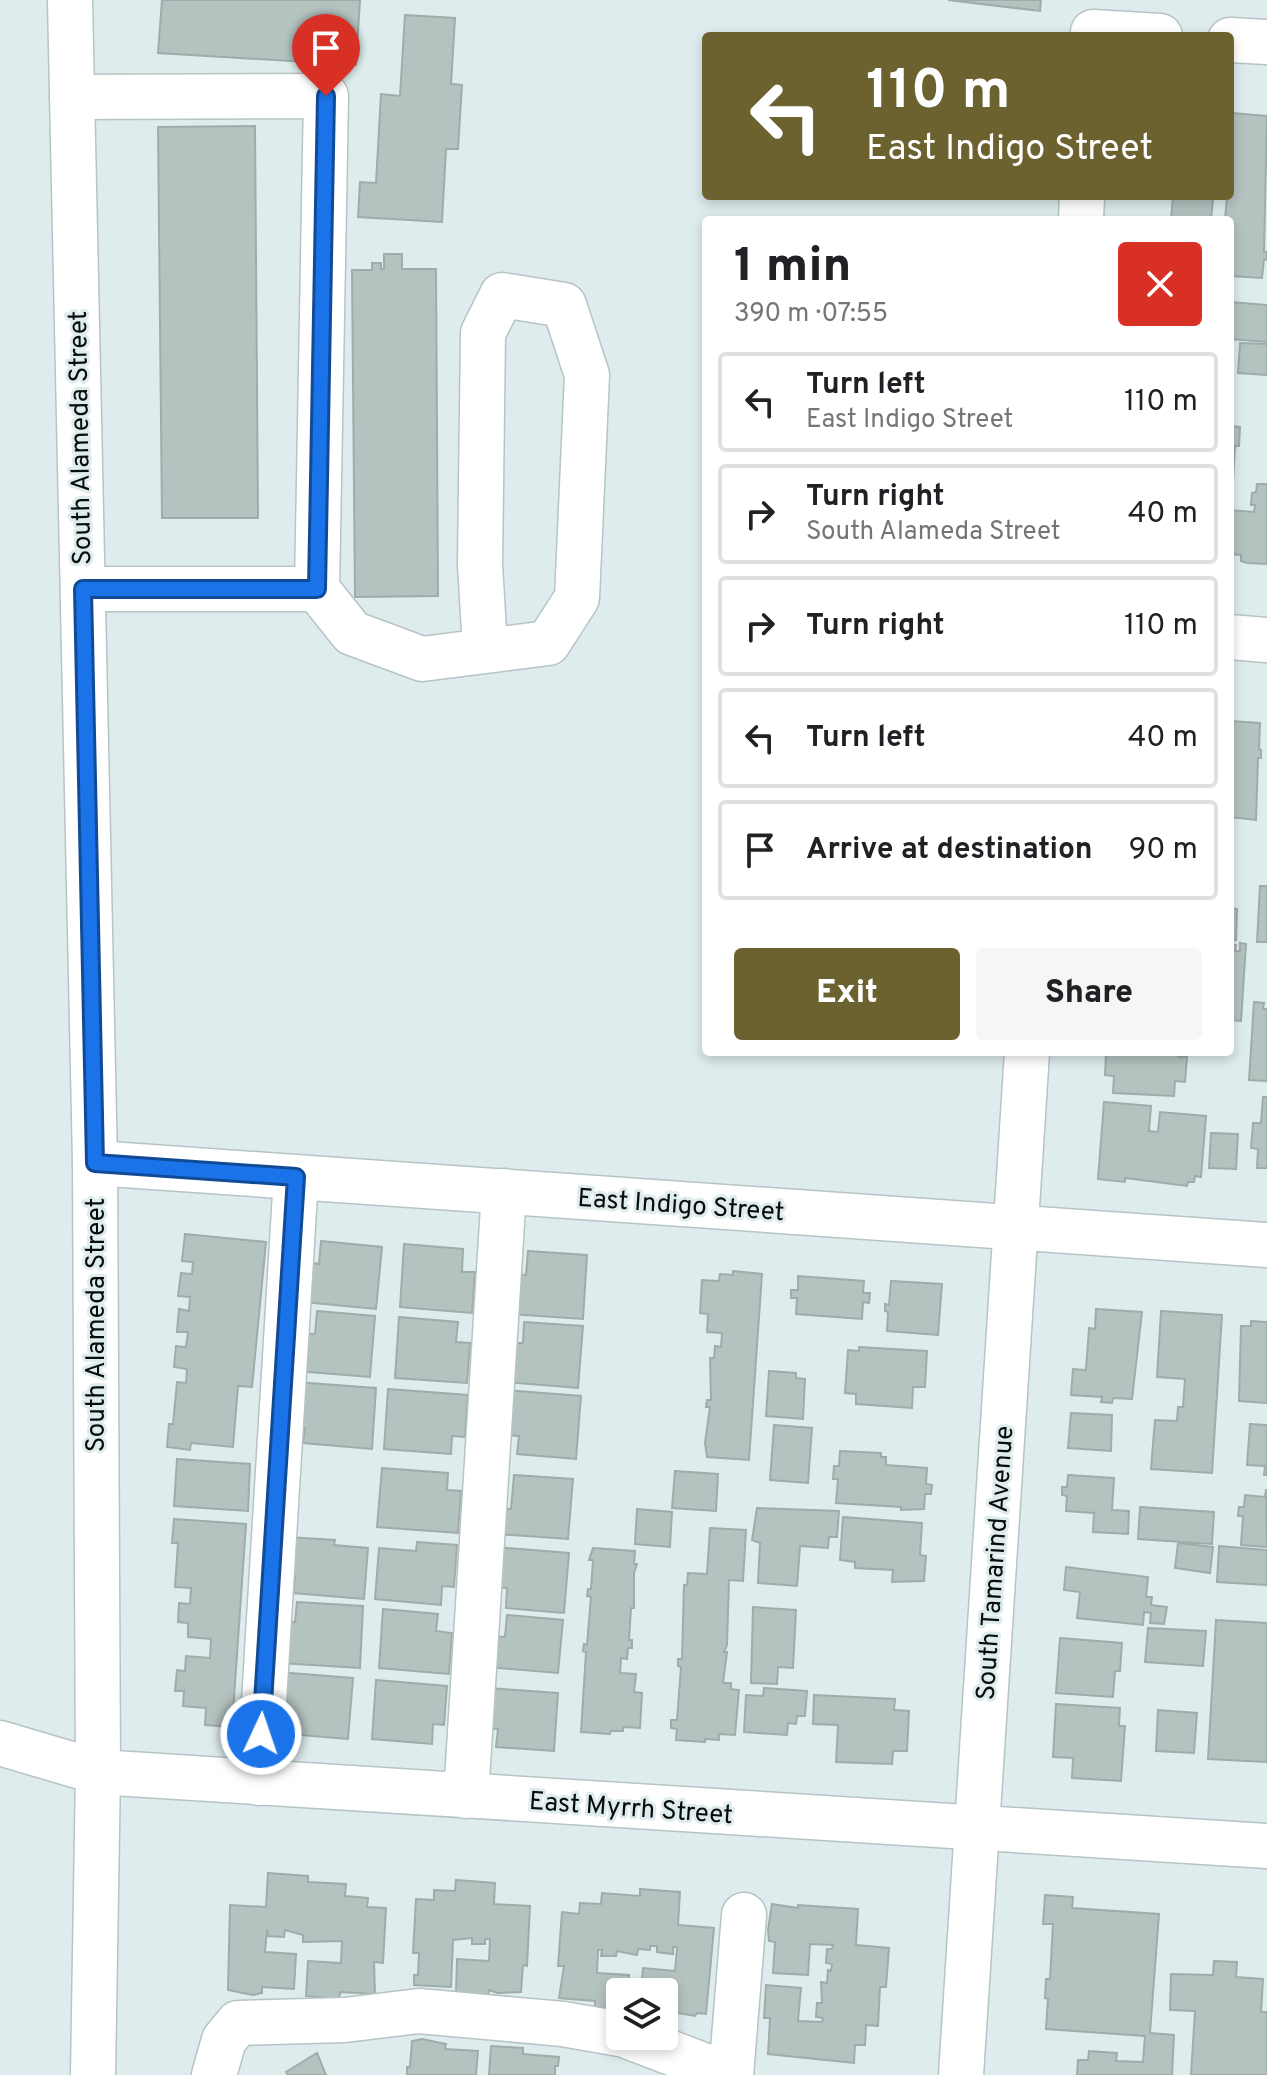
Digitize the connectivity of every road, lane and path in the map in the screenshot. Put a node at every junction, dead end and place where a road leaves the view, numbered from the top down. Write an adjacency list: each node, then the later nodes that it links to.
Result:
1 (70, 0): 6 (street, South Alameda Street)
2 (1093, 23): 3 (street)
3 (1139, 32)
4 (1234, 40): 5 (street)
5 (1267, 42)
6 (72, 97): 7 (street, South Alameda Street); 8 (street)
7 (83, 589): 8 (street); 13 (street, South Alameda Street)
8 (317, 589): 11 (street)
9 (1234, 637): 10 (street)
10 (1267, 640)
11 (485, 649): 11 (street)
12 (1027, 1056): 16 (street, South Tamarind Avenue)
13 (95, 1163): 14 (street, East Indigo Street); 19 (street, South Alameda Street)
14 (296, 1177): 15 (street, East Indigo Street); 20 (street)
15 (504, 1191): 16 (street, East Indigo Street); 21 (street)
16 (1016, 1228): 17 (street, East Indigo Street); 22 (street, South Tamarind Avenue)
17 (1267, 1245)
18 (0, 1743): 19 (street, East Myrrh Street)
19 (98, 1772): 20 (street, East Myrrh Street); 27 (street, South Alameda Street)
20 (259, 1783): 21 (street, East Myrrh Street)
21 (466, 1796): 22 (street, East Myrrh Street)
22 (977, 1829): 23 (street, East Myrrh Street); 30 (street, South Tamarind Avenue)
23 (1267, 1846)
24 (744, 1915): 29 (street)
25 (606, 2032): 28 (street)
26 (664, 2050): 29 (street)
27 (93, 2075)
28 (214, 2075)
29 (730, 2075)
30 (961, 2075)

